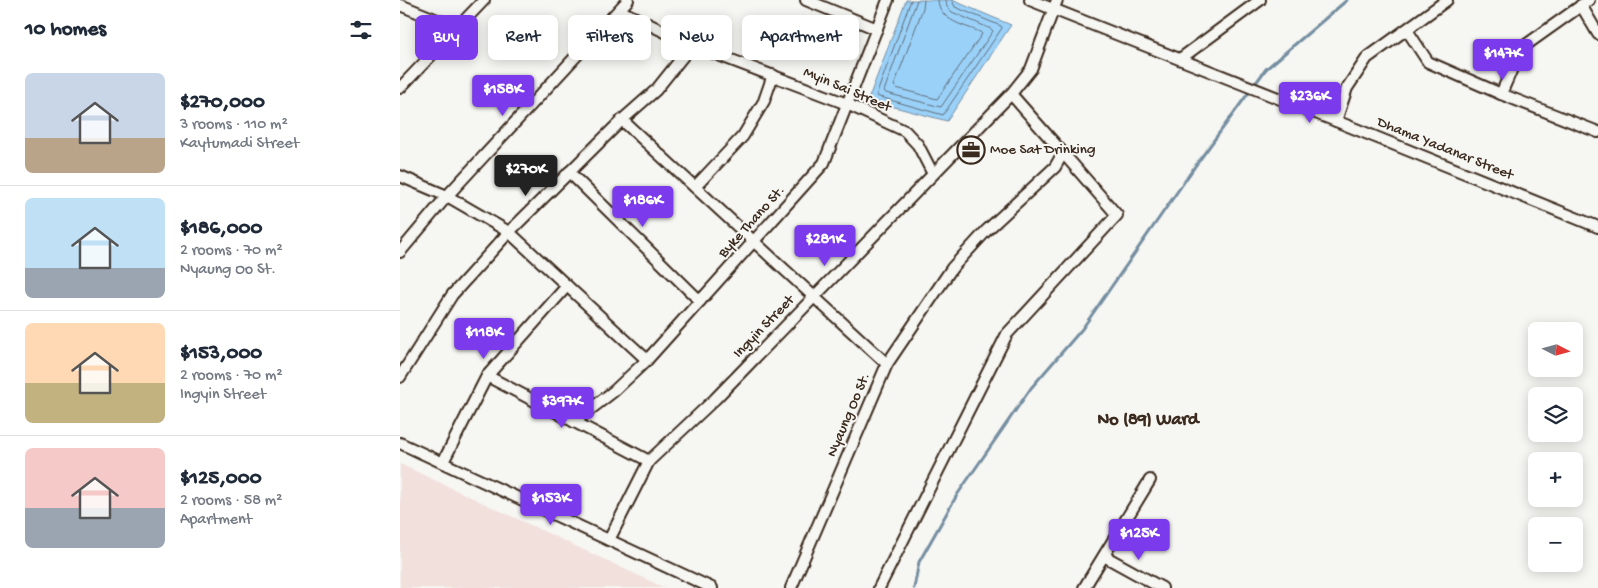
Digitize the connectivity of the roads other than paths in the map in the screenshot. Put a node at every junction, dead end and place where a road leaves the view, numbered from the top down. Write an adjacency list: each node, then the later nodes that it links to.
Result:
1 (484, 0): 13 (street)
2 (628, 0): 11 (street)
3 (806, 0): 14 (street)
4 (888, 0): 14 (street, Byke Thano St.)
5 (1030, 0): 9 (street, Dhama Yadanar Street)
6 (1260, 0): 18 (street)
7 (1447, 0): 16 (street)
8 (1585, 3): 17 (street); 25 (street)
9 (1055, 4): 18 (street, Dhama Yadanar Street); 24 (street, Ingyin Street)
10 (400, 5): 12 (street)
11 (619, 10): 15 (street, Myin Sai Street); 35 (street)
12 (425, 15)
13 (470, 15)
14 (877, 29): 26 (street, Byke Thano St.)
15 (661, 30)
16 (1406, 30): 25 (street); 28 (street)
17 (1598, 34)
18 (1180, 59): 28 (street, Dhama Yadanar Street)
19 (427, 60): 23 (street)
20 (680, 60): 27 (street)
21 (731, 60): 22 (street, Myin Sai Street)
22 (773, 76): 26 (street, Myin Sai Street); 34 (street)
23 (400, 88)
24 (1011, 94): 30 (street); 32 (street, Ingyin Street)
25 (1501, 94): 29 (street)
26 (848, 104): 32 (street, Myin Sai Street); 38 (street, Byke Thano St.)
27 (622, 120): 31 (street); 34 (street, Nyaung Oo St.)
28 (1336, 121): 36 (street, Dhama Yadanar Street)
29 (1598, 132)
30 (1063, 153): 44 (street); 56 (street)
31 (569, 172): 37 (street); 42 (street)
32 (933, 174): 41 (street, Ingyin Street)
33 (400, 176): 35 (street)
34 (695, 187): 38 (street, Nyaung Oo St.)
35 (447, 196): 37 (street); 39 (street)
36 (1598, 227)
37 (509, 232): 40 (street); 46 (street)
38 (754, 242): 41 (street, Nyaung Oo St.); 42 (street, Byke Thano St.)
39 (400, 252)
40 (567, 286): 43 (street); 45 (street)
41 (814, 296): 44 (street, Nyaung Oo St.); 49 (street, Ingyin Street)
42 (700, 302): 43 (street, Byke Thano St.)
43 (647, 360): 47 (street, Byke Thano St.)
44 (887, 364): 55 (street, Nyaung Oo St.)
45 (487, 376): 47 (street); 50 (street)
46 (400, 377)
47 (574, 422): 49 (street)
48 (400, 443): 50 (street)
49 (649, 461): 52 (street, Ingyin Street)
50 (442, 462): 52 (street)
51 (1150, 480): 53 (street)
52 (609, 540): 54 (street)
53 (1104, 556): 57 (street); 58 (street)
54 (712, 588)
55 (791, 588)
56 (880, 588)
57 (1084, 588)
58 (1162, 588)

